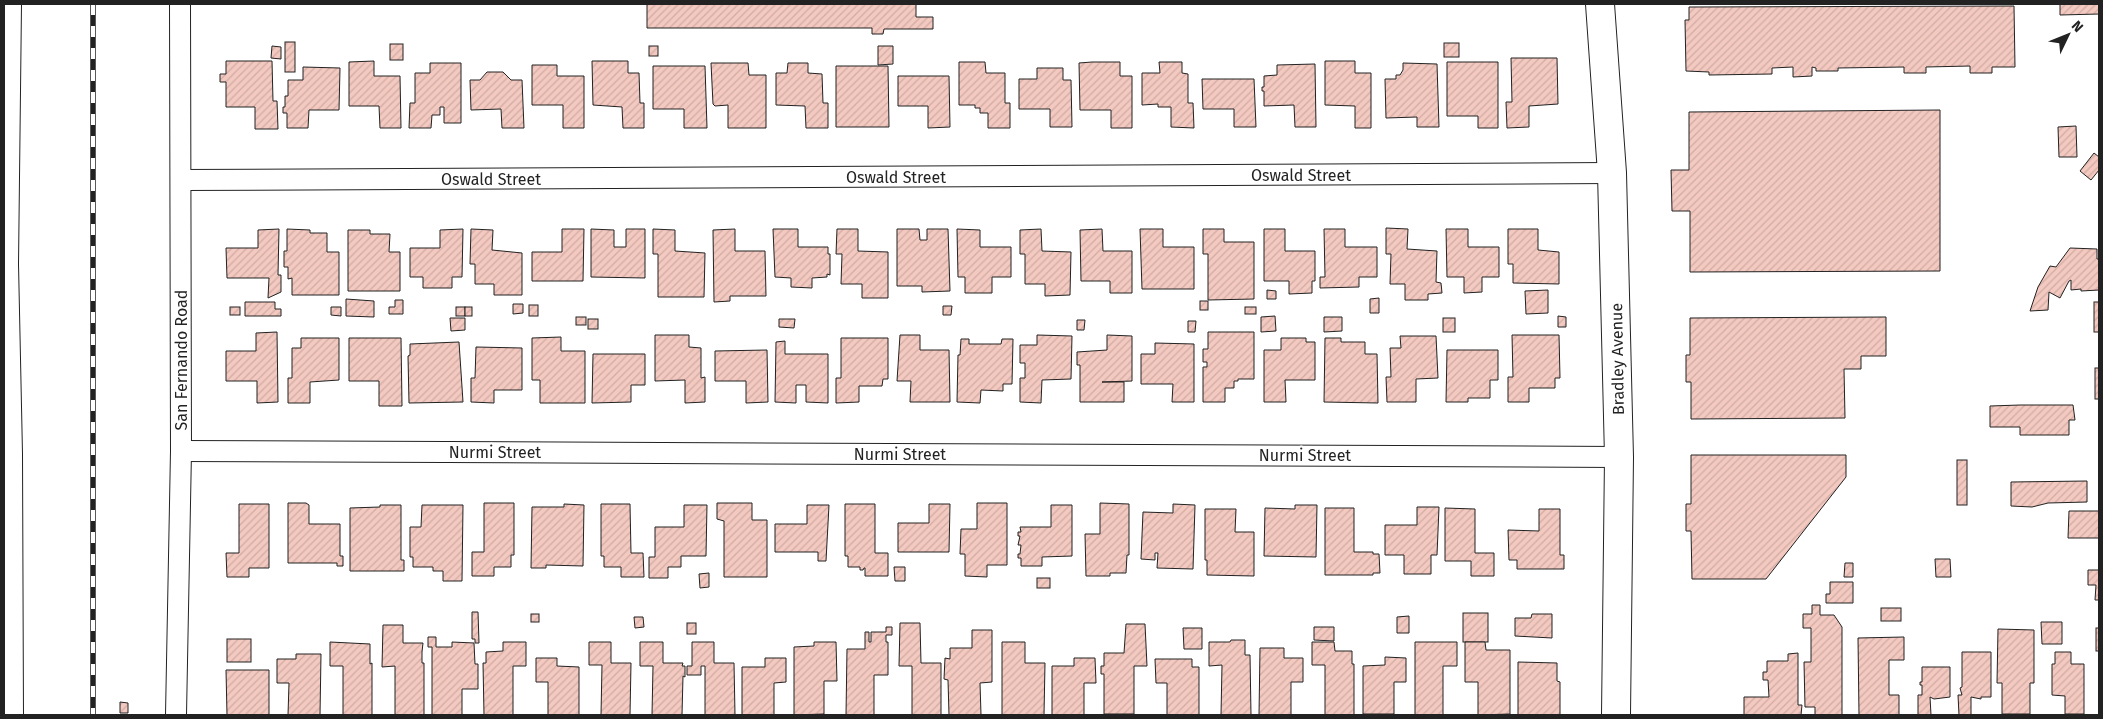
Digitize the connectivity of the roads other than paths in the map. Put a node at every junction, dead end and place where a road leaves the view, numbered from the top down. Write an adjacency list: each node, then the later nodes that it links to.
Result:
1 (7, 4): 6 (street)
2 (180, 4): 5 (street, San Fernando Road)
3 (1600, 4): 4 (street, Bradley Avenue)
4 (1612, 173): 5 (street, Oswald Street); 8 (street, Bradley Avenue)
5 (181, 180): 7 (street, San Fernando Road)
6 (4, 264): 9 (street)
7 (181, 451): 8 (street, Nurmi Street); 10 (street, San Fernando Road)
8 (1619, 457): 11 (street, Bradley Avenue)
9 (9, 715)
10 (176, 715)
11 (1616, 715)

